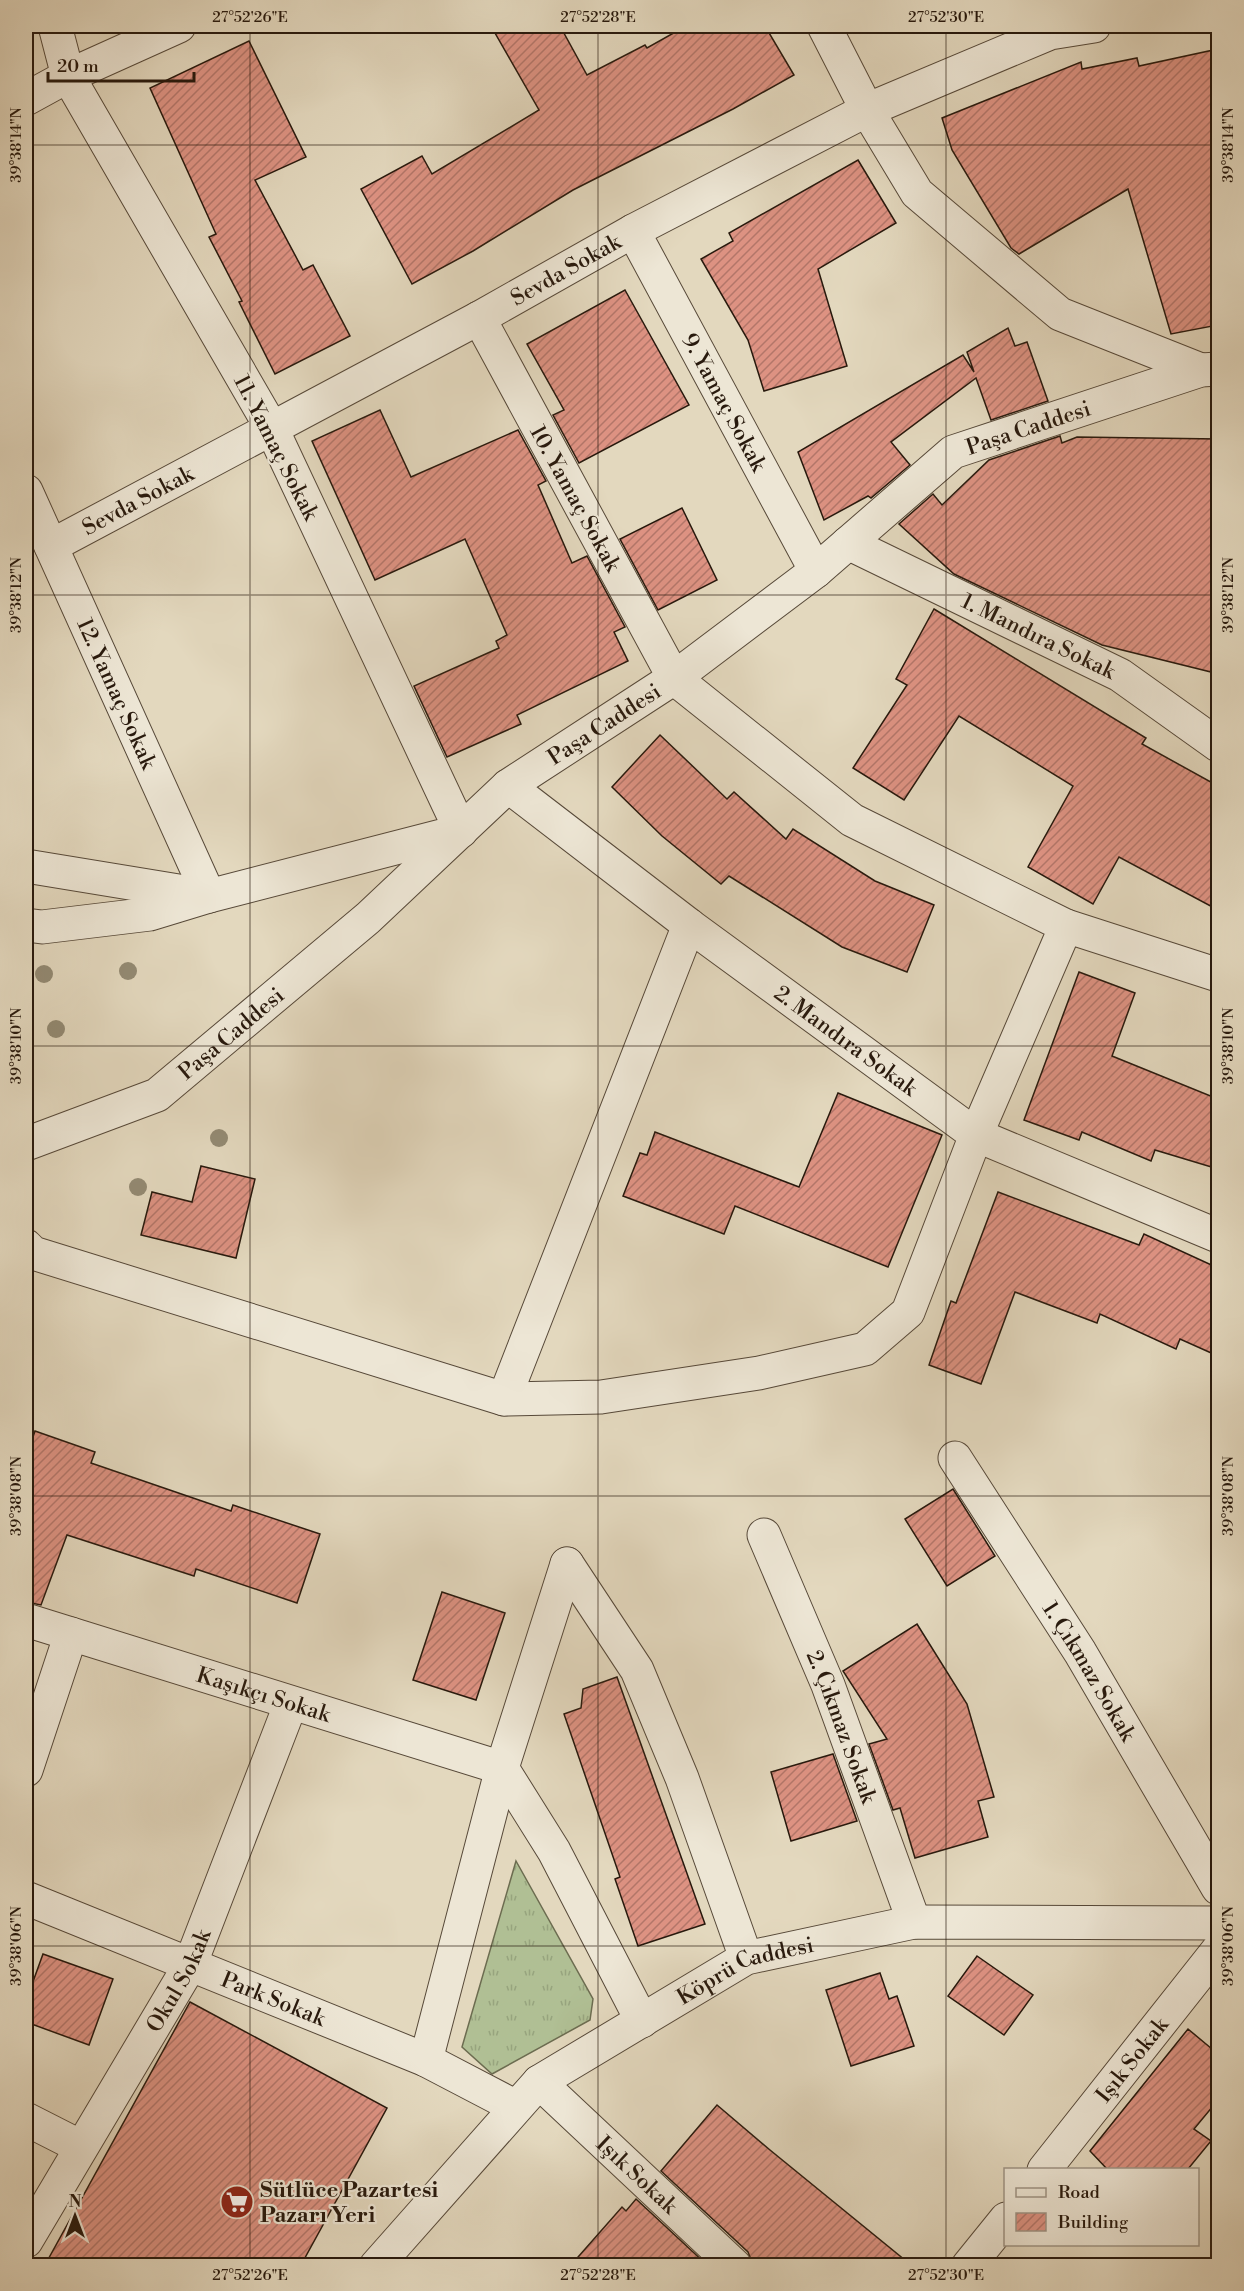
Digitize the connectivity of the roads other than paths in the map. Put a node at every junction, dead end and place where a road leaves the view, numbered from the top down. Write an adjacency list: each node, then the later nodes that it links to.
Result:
1 (55, 26): 5 (street, 11. Yamaç Sokak)
2 (178, 26): 5 (street)
3 (824, 26): 7 (street)
4 (1094, 26): 7 (street, Sevda Sokak)
5 (68, 76): 6 (street); 11 (street, 11. Yamaç Sokak)
6 (26, 99)
7 (867, 110): 8 (street, Sevda Sokak); 10 (street)
8 (633, 231): 9 (street, Sevda Sokak); 15 (street, 9. Yamaç Sokak)
9 (479, 318): 11 (street, Sevda Sokak); 16 (street, 10. Yamaç Sokak)
10 (1210, 370): 13 (street, Paşa Caddesi)
11 (271, 427): 14 (street, Sevda Sokak); 19 (street, 11. Yamaç Sokak)
12 (26, 491): 14 (street, 12. Yamaç Sokak)
13 (848, 543): 15 (street, Paşa Caddesi); 17 (street, 1. Mandıra Sokak)
14 (51, 546): 21 (street, 12. Yamaç Sokak)
15 (816, 571): 16 (street, Paşa Caddesi)
16 (674, 678): 18 (street, Paşa Caddesi); 24 (street)
17 (1218, 745)
18 (508, 786): 19 (street, Paşa Caddesi); 23 (street, 2. Mandıra Sokak)
19 (461, 831): 21 (street); 27 (street, Paşa Caddesi)
20 (26, 866): 21 (street)
21 (208, 896): 22 (street)
22 (26, 925)
23 (689, 925): 26 (street, 2. Mandıra Sokak); 30 (street)
24 (1066, 927): 25 (street); 26 (street)
25 (1217, 971)
26 (976, 1135): 28 (street, 2. Mandıra Sokak); 30 (street)
27 (26, 1144)
28 (1218, 1236)
29 (26, 1246): 30 (street)
30 (504, 1399)
31 (955, 1458): 38 (street, 1. Çıkmaz Sokak)
32 (764, 1535): 40 (street, 2. Çıkmaz Sokak)
33 (26, 1620): 34 (street, Kaşıkçı Sokak)
34 (71, 1634): 35 (street, Kaşıkçı Sokak); 37 (street)
35 (291, 1703): 36 (street, Kaşıkçı Sokak); 44 (street, Okul Sokak)
36 (502, 1768): 43 (street); 45 (street); 46 (street)
37 (26, 1770)
38 (1218, 1888)
39 (26, 1898): 44 (street, Park Sokak)
40 (914, 1922): 41 (street, Köprü Caddesi); 43 (street, Köprü Caddesi)
41 (1218, 1923)
42 (1218, 1950): 51 (street, Işık Sokak)
43 (746, 1958): 45 (street, Köprü Caddesi)
44 (190, 1965): 46 (street, Park Sokak); 50 (street, Okul Sokak)
45 (642, 2021): 47 (street, Köprü Caddesi)
46 (426, 2060): 48 (street, Park Sokak)
47 (539, 2082): 48 (street, Köprü Caddesi); 55 (street, Işık Sokak)
48 (516, 2107): 54 (street, Köprü Caddesi)
49 (26, 2119): 50 (street)
50 (81, 2147): 53 (street, Okul Sokak)
51 (1045, 2168)
52 (1004, 2219): 56 (street)
53 (26, 2241)
54 (376, 2265)
55 (735, 2265)
56 (968, 2265)

